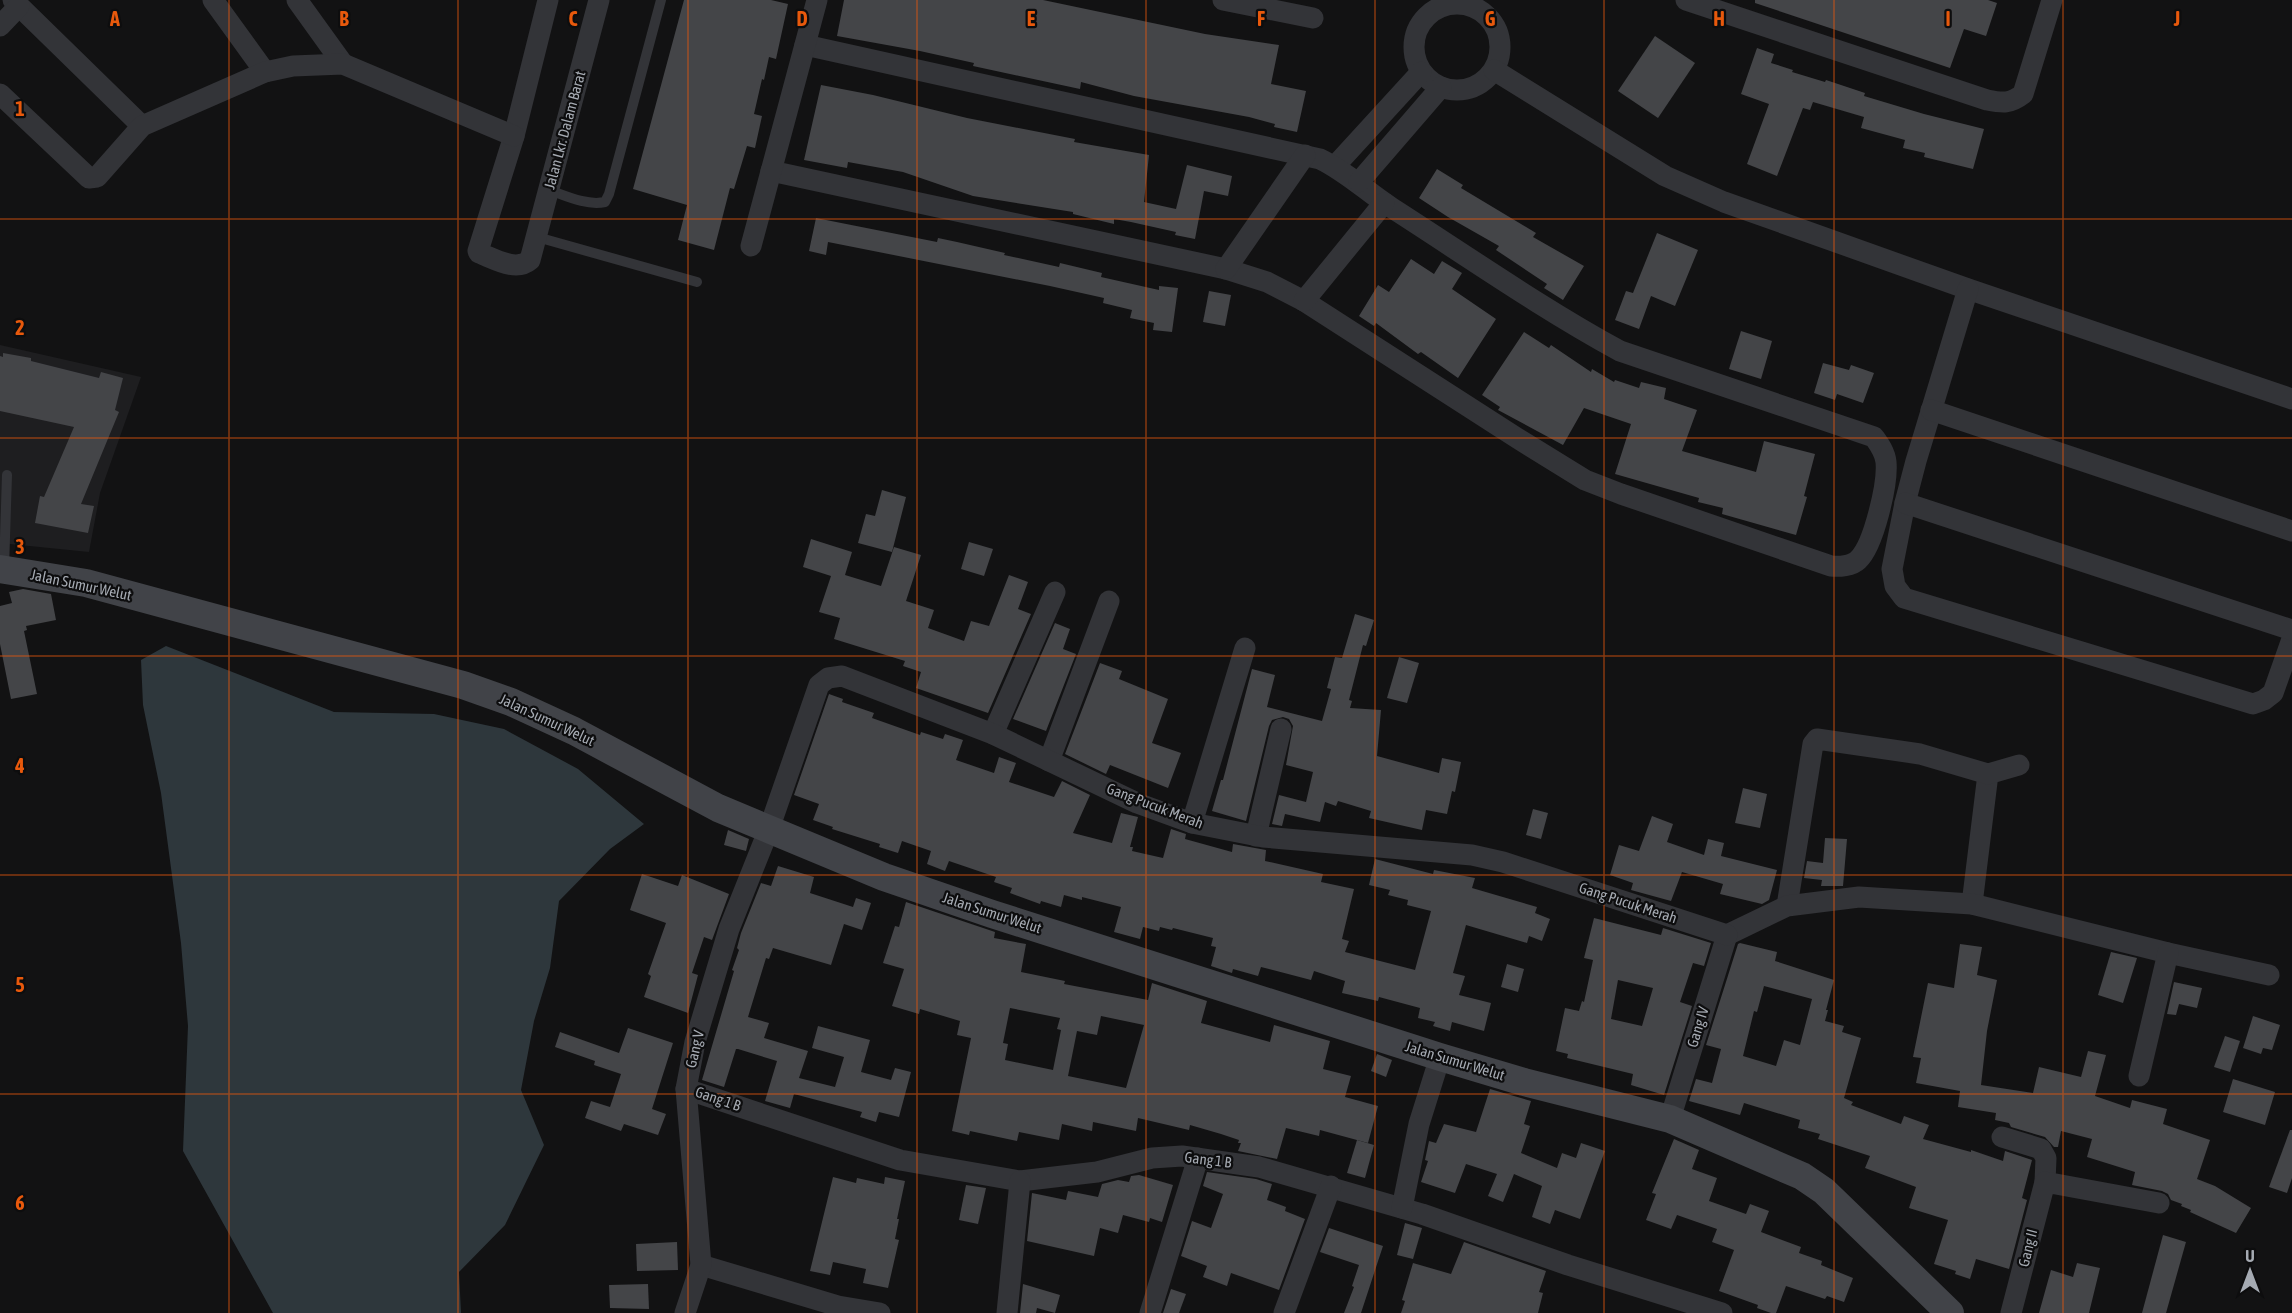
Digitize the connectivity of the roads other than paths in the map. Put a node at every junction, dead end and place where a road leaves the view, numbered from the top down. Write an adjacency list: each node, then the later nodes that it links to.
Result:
1 (213, 0): 17 (street)
2 (297, 0): 15 (street)
3 (548, 0): 22 (street)
4 (599, 0): 27 (street, Jalan Lkr. Dalam Barat)
5 (661, 0): 27 (lane)
6 (817, 0): 14 (street)
7 (1223, 0): 12 (street)
8 (1686, 0): 9 (street)
9 (2052, 0)
10 (1460, 2): 16 (street); 18 (street)
11 (16, 3): 13 (street); 21 (street)
12 (1312, 18)
13 (0, 26)
14 (805, 45): 23 (street); 25 (street)
15 (343, 64): 17 (street); 22 (street)
16 (1494, 70): 19 (street); 33 (street)
17 (265, 72): 21 (street)
18 (1422, 72): 19 (street); 24 (street)
19 (1442, 87): 26 (street)
20 (0, 94): 21 (street)
21 (142, 126)
22 (514, 136): 29 (street, Jalan Lkr. Dalam Barat)
23 (1305, 154): 24 (street); 31 (street)
24 (1335, 166): 26 (street)
25 (771, 171): 30 (street); 31 (street)
26 (1359, 182): 28 (street)
27 (549, 190): 29 (street, Jalan Lkr. Dalam Barat)
28 (1384, 203): 34 (street); 34 (street)
29 (537, 237): 32 (lane)
30 (751, 246)
31 (1226, 269): 34 (street)
32 (697, 282)
33 (1968, 289): 35 (street); 36 (street)
34 (1304, 301)
35 (2292, 399)
36 (1931, 410): 38 (street); 39 (street)
37 (7, 475): 40 (lane)
38 (1905, 503): 43 (street); 44 (street)
39 (2292, 531)
40 (2, 569): 52 (street, Jalan Sumur Welut)
41 (1055, 592): 47 (street)
42 (1109, 601): 48 (street)
43 (2292, 630)
44 (2292, 639)
45 (1245, 648): 51 (street)
46 (1281, 729): 53 (street)
47 (993, 734): 48 (street, Gang Pucuk Merah); 52 (street, Gang Pucuk Merah)
48 (1049, 760): 51 (street, Gang Pucuk Merah)
49 (2019, 765): 50 (street)
50 (1988, 774): 54 (street); 55 (street)
51 (1192, 823): 53 (street, Gang Pucuk Merah)
52 (769, 829): 59 (street, Jalan Sumur Welut); 61 (street, Gang V)
53 (1256, 836): 56 (street, Gang Pucuk Merah)
54 (1972, 904): 55 (street); 57 (street)
55 (1787, 906): 56 (street)
56 (1727, 935): 62 (street, Gang IV)
57 (2168, 953): 58 (street); 60 (street)
58 (2269, 975)
59 (1440, 1057): 62 (street, Jalan Sumur Welut); 69 (street)
60 (2139, 1076)
61 (686, 1089): 65 (street, Gang 1 B); 70 (street, Gang V)
62 (1670, 1119): 78 (street, Jalan Sumur Welut)
63 (2002, 1137): 66 (street, Gang II)
64 (1198, 1158): 65 (street, Gang 1 B); 67 (street, Gang 1 B); 75 (street)
65 (1020, 1181): 74 (street)
66 (2045, 1182): 68 (street); 79 (street, Gang II)
67 (1331, 1186): 69 (street, Gang 1 B); 76 (street)
68 (2159, 1203)
69 (1402, 1208): 71 (street, Gang 1 B)
70 (701, 1265): 72 (street, Gang V); 73 (street)
71 (1683, 1308): 77 (street, Gang 1 B)
72 (685, 1313)
73 (880, 1313)
74 (1007, 1313)
75 (1150, 1313)
76 (1284, 1313)
77 (1722, 1313)
78 (1950, 1313)
79 (2011, 1313)

